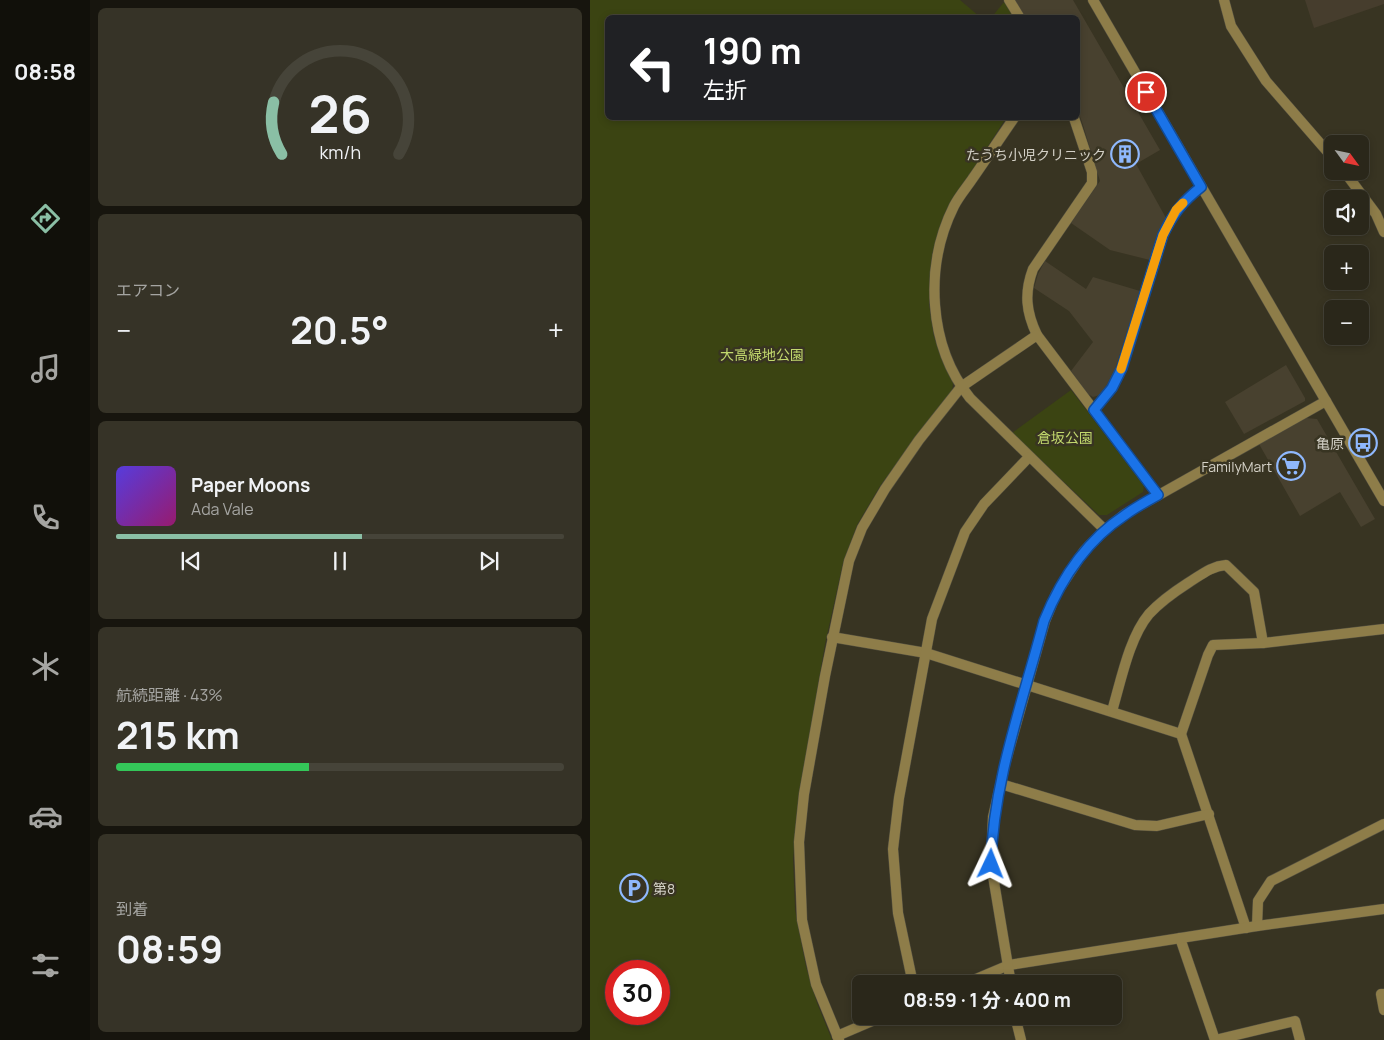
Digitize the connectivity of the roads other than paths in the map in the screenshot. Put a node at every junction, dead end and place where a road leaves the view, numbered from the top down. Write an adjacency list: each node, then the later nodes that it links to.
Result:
1 (1009, 0): 4 (street)
2 (1093, 0): 9 (street)
3 (1224, 0): 7 (street)
4 (1018, 15)
5 (1013, 120): 12 (street)
6 (1075, 120): 11 (street)
7 (1324, 148)
8 (1351, 180): 10 (street)
9 (1201, 187): 13 (street); 14 (street)
10 (1384, 232)
11 (1037, 335): 12 (street); 14 (street)
12 (961, 387): 15 (street); 20 (street)
13 (1326, 401): 16 (street); 17 (street)
14 (1094, 410): 16 (street)
15 (1029, 457): 18 (street); 22 (street)
16 (1158, 495): 18 (street)
17 (1384, 500)
18 (1106, 530): 23 (street)
19 (1384, 629): 21 (street)
20 (832, 637): 22 (street); 41 (street)
21 (1263, 643): 24 (street); 25 (street)
22 (926, 653): 23 (street); 34 (street)
23 (1027, 685): 24 (street); 26 (street)
24 (1112, 711): 25 (street)
25 (1181, 734): 27 (street)
26 (1001, 784): 27 (street); 33 (street)
27 (1209, 814): 31 (street)
28 (1384, 824): 30 (street)
29 (1384, 908): 30 (street)
30 (1257, 926): 31 (street)
31 (1246, 928): 32 (street)
32 (1180, 938): 33 (street); 43 (street)
33 (1009, 965): 35 (street); 36 (street)
34 (911, 975)
35 (985, 975)
36 (1010, 975)
37 (1384, 994): 38 (street)
38 (1384, 1010)
39 (865, 1025): 41 (street)
40 (1017, 1025): 42 (street)
41 (838, 1038)
42 (1021, 1040)
43 (1215, 1040): 44 (street)
44 (1300, 1040)

